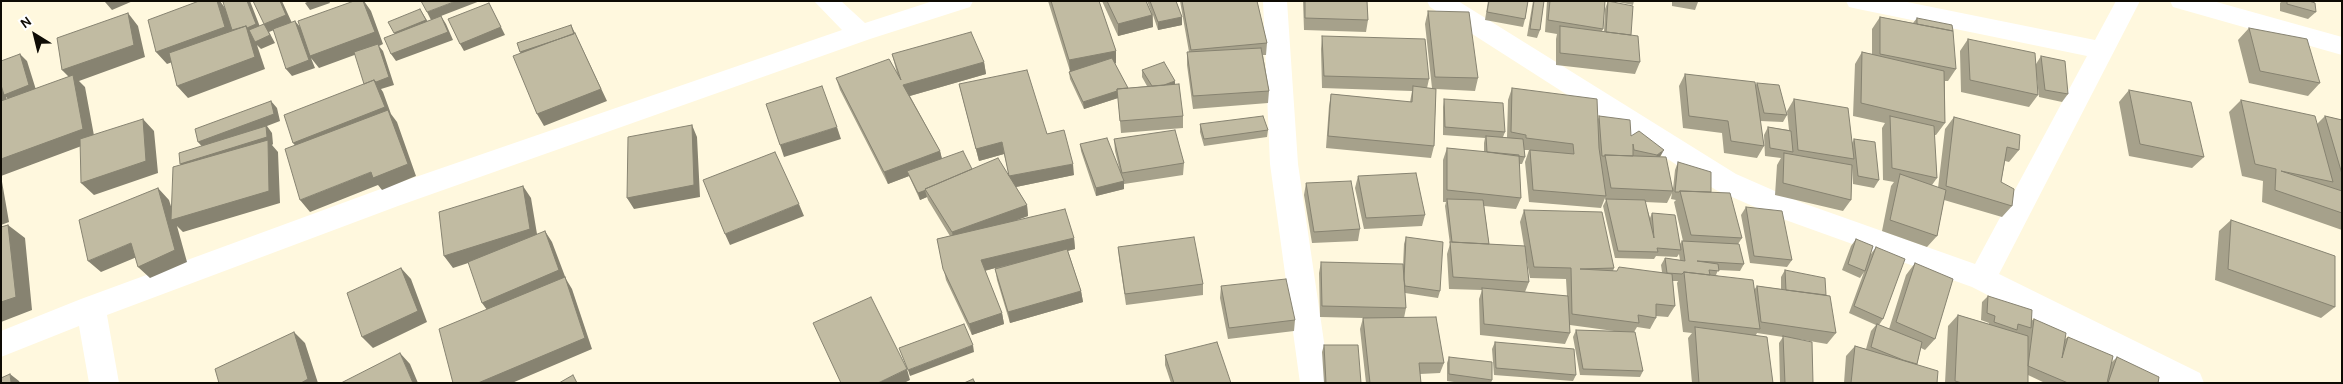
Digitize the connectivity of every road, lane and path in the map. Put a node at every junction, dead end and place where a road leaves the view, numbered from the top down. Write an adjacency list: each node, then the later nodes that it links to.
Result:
1 (826, 1): 8 (street)
2 (961, 1): 8 (street)
3 (1275, 1): 15 (street)
4 (1439, 1): 11 (street)
5 (1858, 1): 10 (street)
6 (2128, 1): 10 (street)
7 (2182, 1): 9 (street)
8 (861, 33): 12 (street)
9 (2342, 46)
10 (2102, 50): 11 (street)
11 (1982, 279): 16 (street)
12 (91, 308): 13 (street); 14 (street)
13 (1, 344)
14 (104, 383)
15 (1314, 383)
16 (2189, 383)

